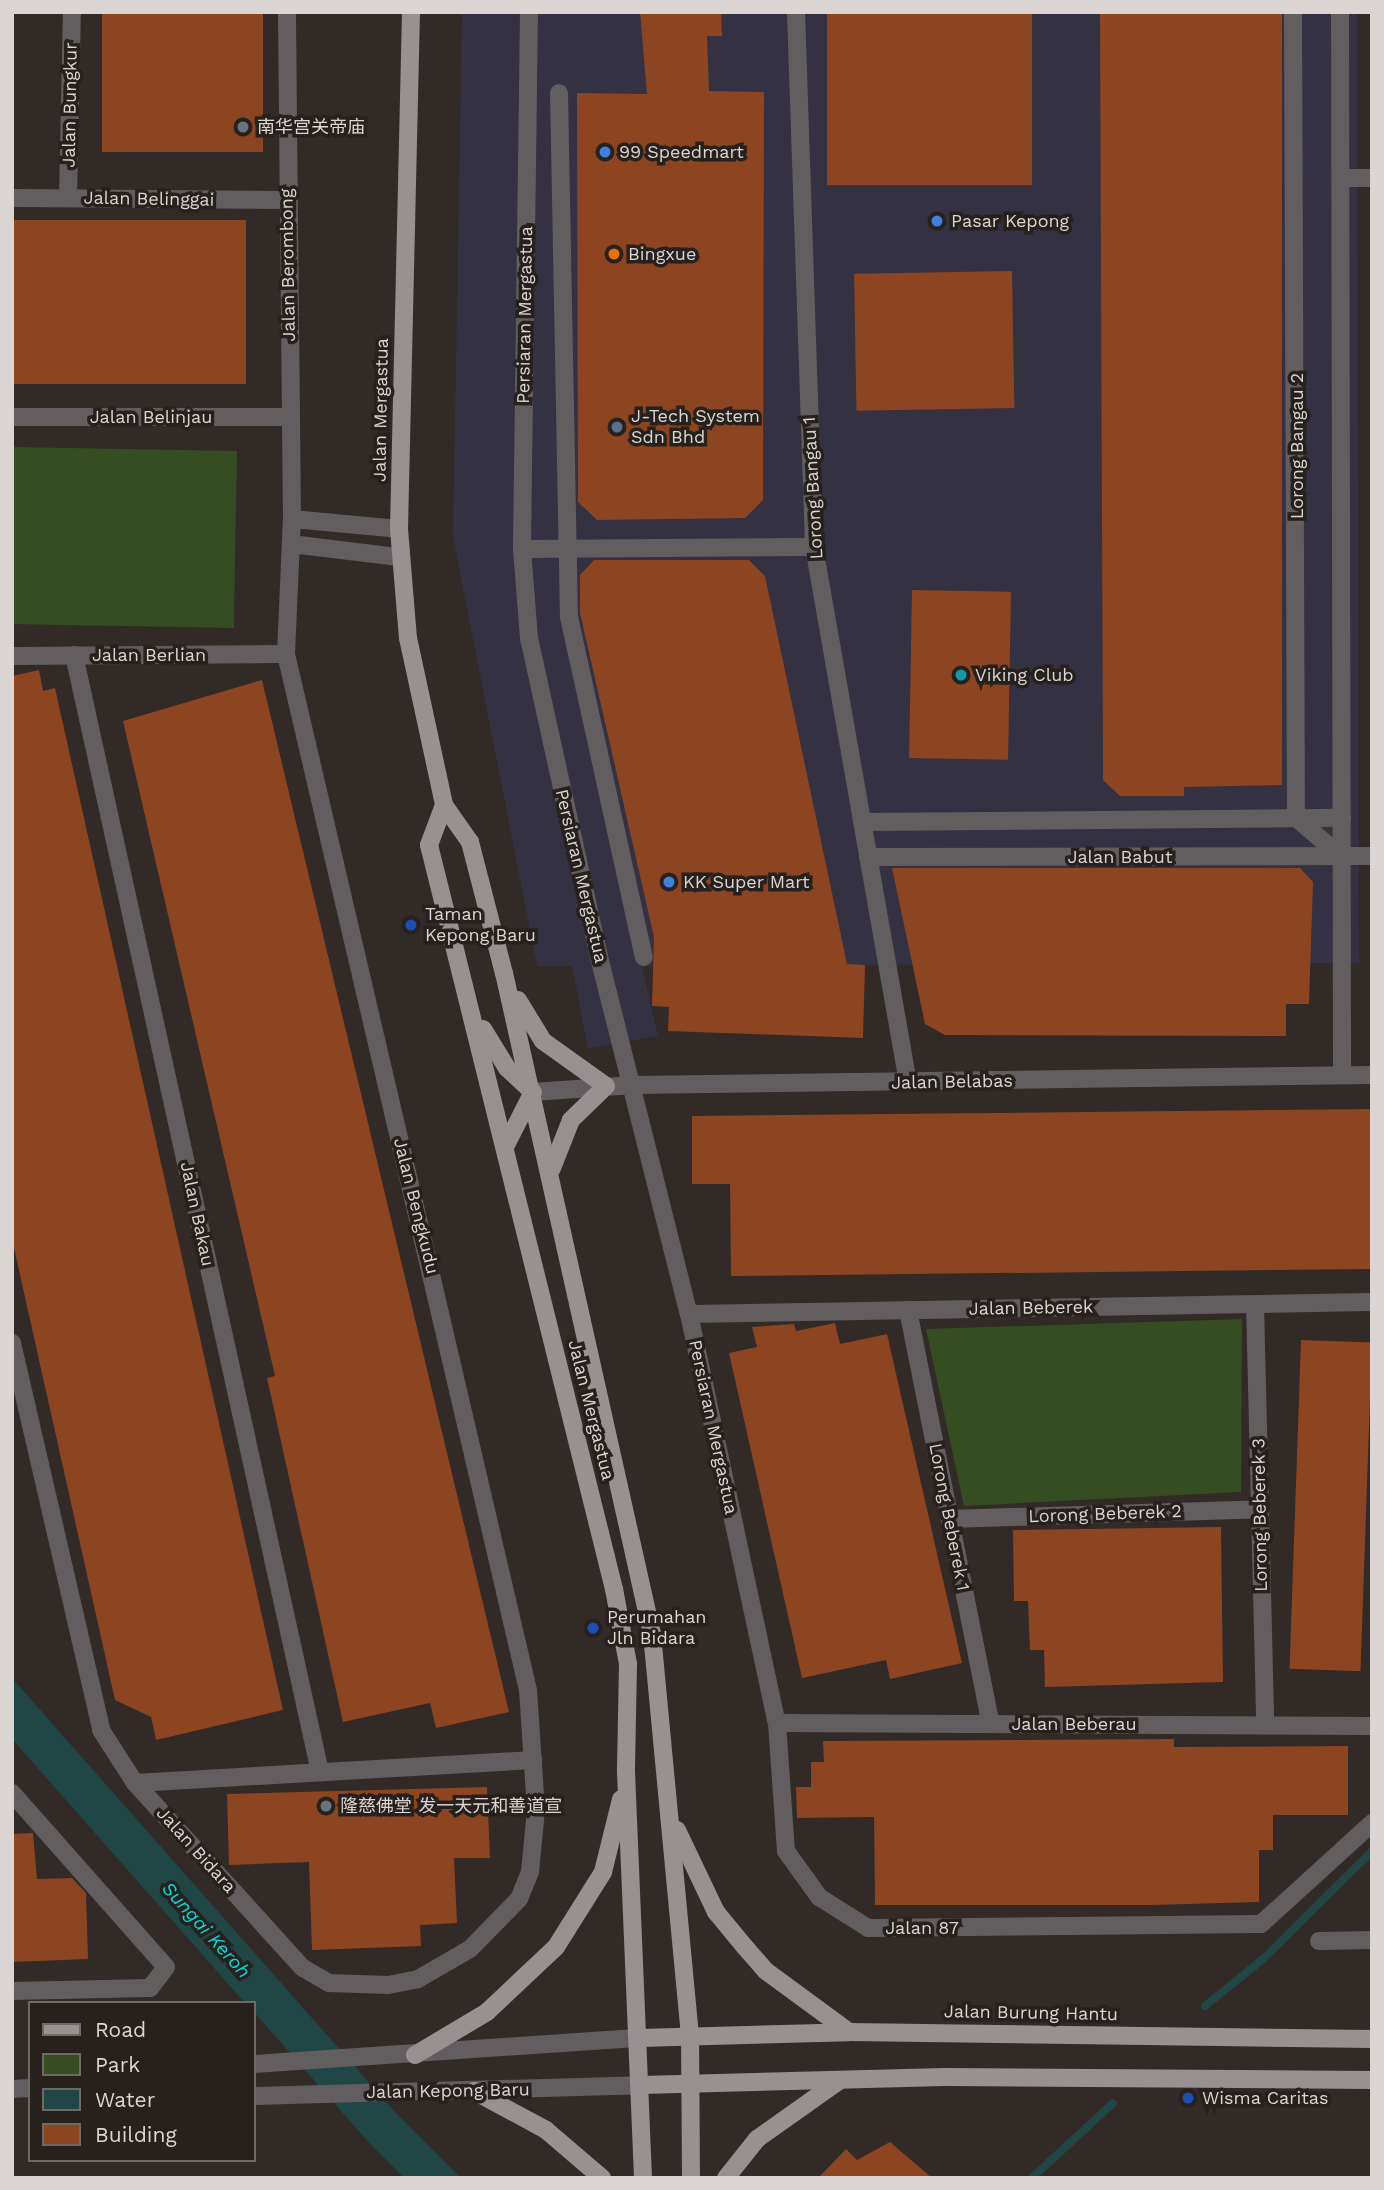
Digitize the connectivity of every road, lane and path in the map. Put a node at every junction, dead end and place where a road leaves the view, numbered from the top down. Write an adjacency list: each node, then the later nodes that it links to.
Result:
1 (72, 12): 12 (street, Jalan Bungkur)
2 (287, 12): 13 (street, Jalan Berombong)
3 (411, 12): 17 (main road, Jalan Mergastua)
4 (529, 12): 21 (street, Persiaran Mergastua)
5 (796, 12): 19 (street, Lorong Bangau 1)
6 (1293, 12): 27 (street, Lorong Bangau 2)
7 (1340, 12): 9 (street)
8 (559, 93): 20 (street, Persiaran Mergastua)
9 (1340, 178): 10 (street); 28 (street)
10 (1372, 178)
11 (12, 198): 12 (street, Jalan Belinggai)
12 (68, 198): 13 (street, Jalan Belinggai)
13 (286, 200): 15 (street, Jalan Berombong)
14 (12, 417): 15 (street, Jalan Belinjau)
15 (290, 417): 16 (street, Jalan Berombong)
16 (292, 519): 17 (street); 18 (street, Jalan Berombong)
17 (399, 529): 22 (main road, Jalan Mergastua)
18 (291, 544): 22 (street); 23 (street, Jalan Berombong)
19 (814, 547): 20 (street); 29 (street, Lorong Bangau 1)
20 (565, 548): 21 (street); 33 (street, Persiaran Mergastua)
21 (522, 549): 39 (street, Persiaran Mergastua)
22 (399, 557): 26 (main road, Jalan Mergastua)
23 (286, 654): 24 (street, Jalan Berlian); 55 (street, Jalan Bengkudu)
24 (74, 655): 25 (street, Jalan Berlian); 56 (street, Jalan Bakau)
25 (12, 656)
26 (444, 805): 34 (main road, Jalan Mergastua); 35 (main road, Jalan Mergastua)
27 (1296, 818): 28 (street, Jalan Babut); 29 (street, Jalan Babut); 32 (street)
28 (1342, 818): 32 (street)
29 (862, 822): 31 (street, Lorong Bangau 1)
30 (1372, 856): 32 (street, Jalan Babut)
31 (868, 857): 32 (street, Jalan Babut); 38 (street, Lorong Bangau 1)
32 (1342, 857): 36 (street)
33 (645, 957)
34 (504, 973): 40 (main road); 41 (main road, Jalan Mergastua)
35 (474, 1014): 41 (main road); 42 (main road, Jalan Mergastua)
36 (1342, 1075): 37 (street, Jalan Belabas); 38 (street, Jalan Belabas)
37 (1372, 1075)
38 (908, 1083): 39 (street, Jalan Belabas)
39 (634, 1085): 40 (street, Jalan Belabas); 47 (street, Persiaran Mergastua)
40 (606, 1086): 41 (street, Jalan Belabas); 43 (main road)
41 (533, 1092): 42 (main road); 43 (main road, Jalan Mergastua)
42 (505, 1147): 57 (main road, Jalan Mergastua)
43 (551, 1172): 60 (main road, Jalan Mergastua)
44 (1372, 1302): 45 (street, Jalan Beberek)
45 (1255, 1304): 46 (street, Jalan Beberek); 49 (street, Lorong Beberek 3)
46 (908, 1310): 47 (street, Jalan Beberek); 50 (street, Lorong Beberek 1)
47 (689, 1314): 51 (street, Persiaran Mergastua)
48 (12, 1343): 58 (street, Jalan Bidara)
49 (1260, 1509): 50 (street, Lorong Beberek 2); 53 (street, Lorong Beberek 3)
50 (950, 1519): 52 (street, Lorong Beberek 1)
51 (777, 1723): 52 (street, Jalan Beberau); 61 (street, Jalan 87)
52 (991, 1724): 53 (street, Jalan Beberau)
53 (1265, 1725): 54 (street, Jalan Beberau)
54 (1372, 1726)
55 (533, 1760): 56 (street); 58 (street, Jalan Bidara)
56 (320, 1772): 58 (street)
57 (626, 1772): 67 (main road, Jalan Mergastua); 69 (main road)
58 (135, 1783)
59 (12, 1793): 64 (street)
60 (673, 1821): 65 (main road); 66 (main road, Jalan Mergastua)
61 (1372, 1823)
62 (1372, 1940): 63 (street)
63 (1319, 1941)
64 (12, 1991)
65 (849, 2032): 66 (main road, Jalan Burung Hantu); 68 (main road, Jalan Burung Hantu)
66 (690, 2034): 67 (main road, Jalan Burung Hantu); 73 (main road, Jalan Mergastua)
67 (640, 2038): 69 (street, Jalan Kepong Baru); 74 (main road, Jalan Mergastua)
68 (1372, 2039)
69 (408, 2055): 70 (street, Jalan Kepong Baru)
70 (256, 2064)
71 (842, 2079): 72 (main road); 73 (main road); 80 (main road)
72 (1372, 2080)
73 (692, 2083): 74 (main road); 79 (main road, Jalan Mergastua)
74 (641, 2085): 75 (street, Jalan Kepong Baru); 78 (main road, Jalan Mergastua)
75 (474, 2091): 76 (street, Jalan Kepong Baru); 77 (main road)
76 (256, 2096)
77 (602, 2178)
78 (643, 2178)
79 (691, 2178)
80 (726, 2178)

